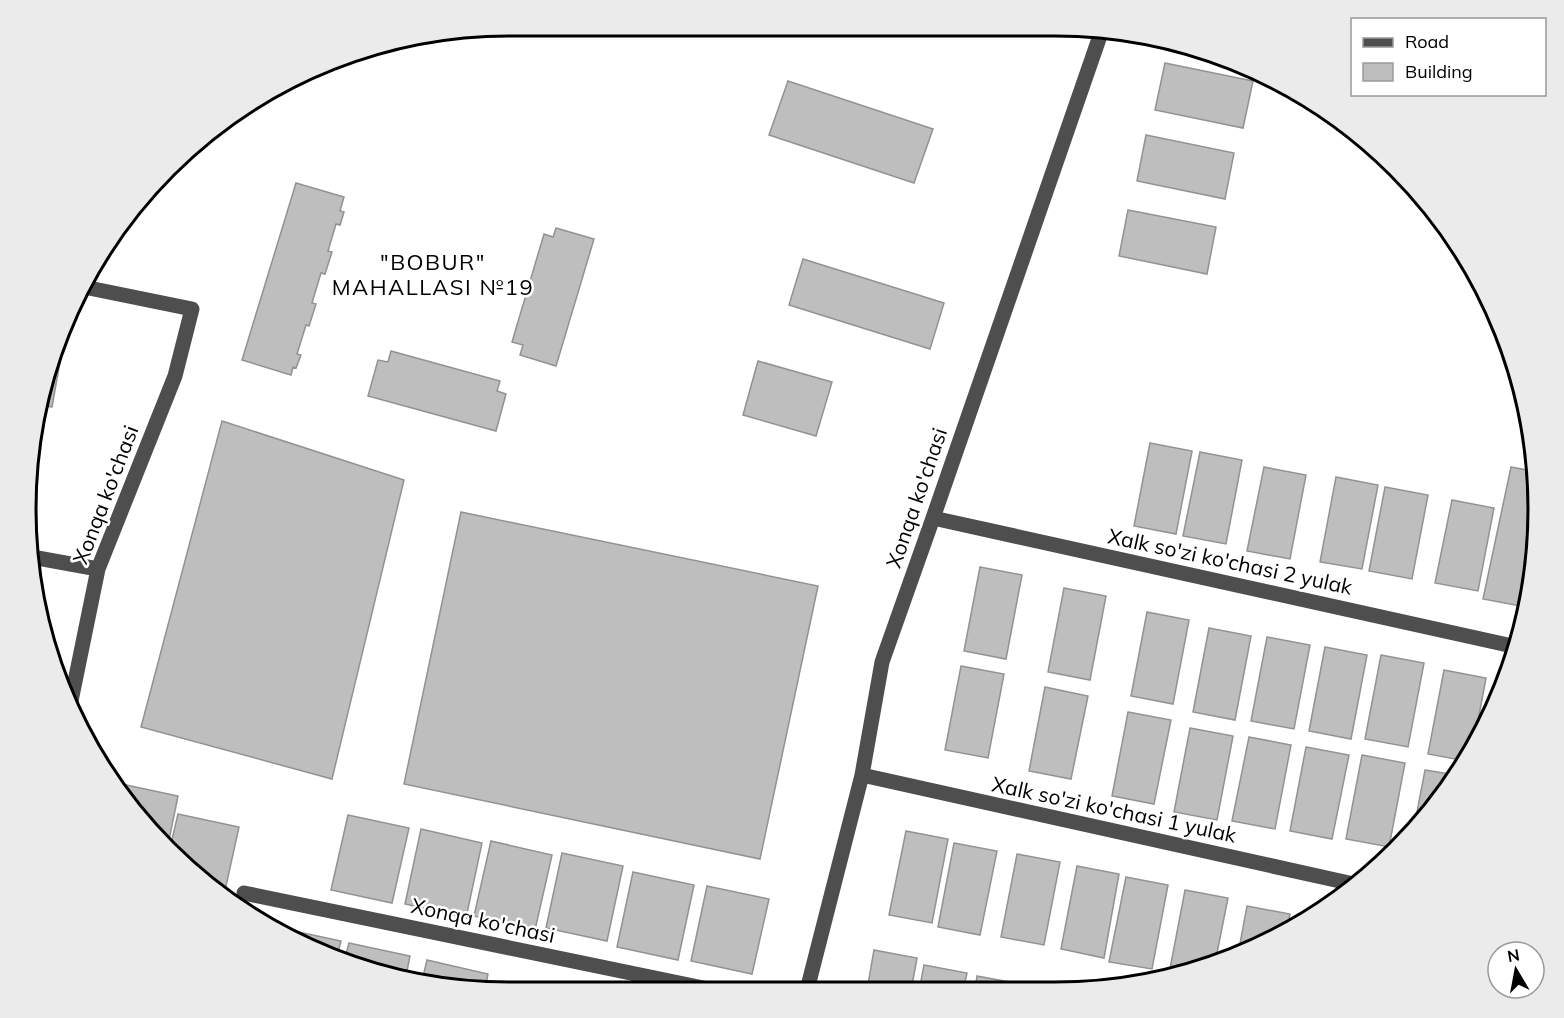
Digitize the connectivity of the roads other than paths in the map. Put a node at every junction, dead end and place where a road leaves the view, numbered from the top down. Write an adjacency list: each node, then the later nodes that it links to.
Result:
1 (1099, 38): 3 (street, Xonqa ko'chasi)
2 (91, 288): 5 (street, Xonqa ko'chasi)
3 (933, 518): 6 (street, Xalk so'zi ko'chasi 2 yulak); 8 (street, Xonqa ko'chasi)
4 (39, 558): 5 (street)
5 (98, 569): 7 (street, Xonqa ko'chasi)
6 (1508, 645)
7 (73, 692)
8 (862, 775): 9 (street, Xalk so'zi ko'chasi 1 yulak); 12 (street, Xonqa ko'chasi)
9 (1345, 882)
10 (244, 893): 11 (street, Xonqa ko'chasi)
11 (673, 982)
12 (809, 982)

